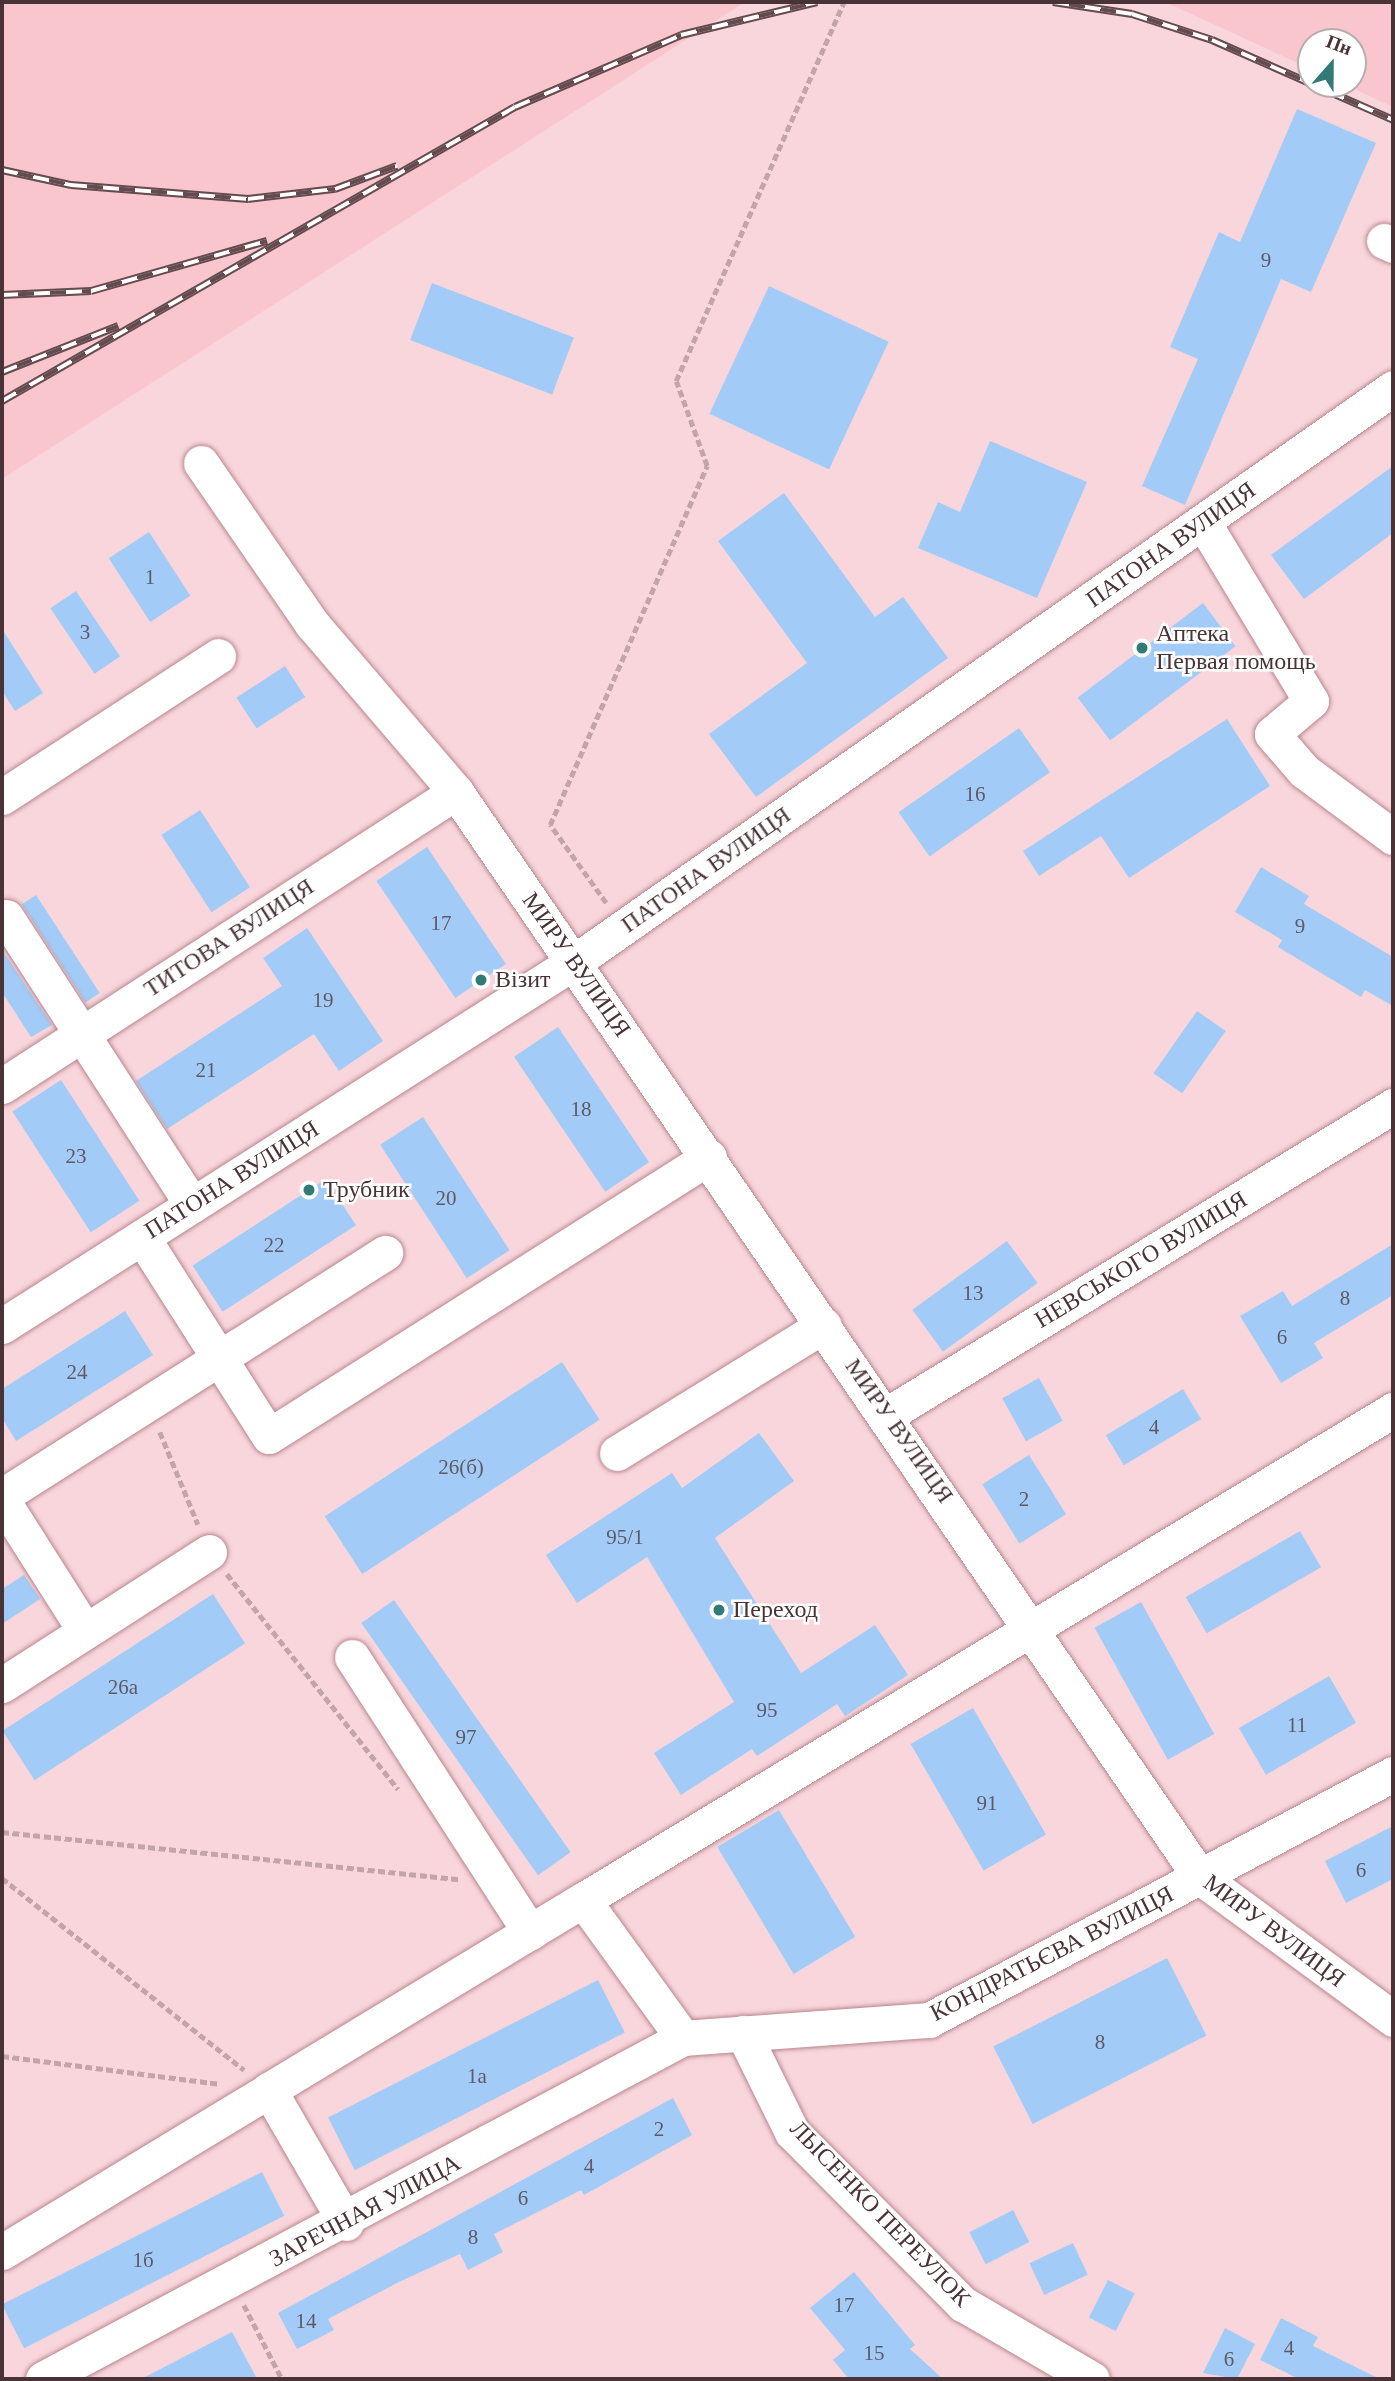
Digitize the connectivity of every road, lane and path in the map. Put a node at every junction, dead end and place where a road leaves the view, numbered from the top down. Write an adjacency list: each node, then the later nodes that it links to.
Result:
1 (844, 2): 9 (path)
2 (1393, 388): 4 (street, ПАТОНА ВУЛИЦЯ)
3 (201, 463): 6 (street, МИРУ ВУЛИЦЯ)
4 (1203, 522): 8 (street); 11 (street, ПАТОНА ВУЛИЦЯ)
5 (218, 656): 7 (street)
6 (456, 792): 11 (street, МИРУ ВУЛИЦЯ); 12 (street, ТИТОВА ВУЛИЦЯ)
7 (2, 797)
8 (1393, 837)
9 (603, 900)
10 (6, 917): 12 (street)
11 (574, 962): 15 (street, МИРУ ВУЛИЦЯ); 16 (street, ПАТОНА ВУЛИЦЯ)
12 (82, 1033): 13 (street, ТИТОВА ВУЛИЦЯ); 16 (street)
13 (2, 1086)
14 (1393, 1107): 24 (street, НЕВСЬКОГО ВУЛИЦЯ)
15 (709, 1157): 19 (street, МИРУ ВУЛИЦЯ); 21 (street)
16 (192, 1205): 17 (street, ПАТОНА ВУЛИЦЯ)
17 (142, 1237): 20 (street, ПАТОНА ВУЛИЦЯ); 21 (street)
18 (385, 1253): 21 (street)
19 (824, 1325): 24 (street, МИРУ ВУЛИЦЯ); 25 (street)
20 (2, 1326)
21 (219, 1357): 22 (street)
22 (149, 1403): 26 (street); 27 (path)
23 (1393, 1410): 28 (street)
24 (888, 1414): 28 (street, МИРУ ВУЛИЦЯ)
25 (617, 1453)
26 (2, 1498): 29 (street)
27 (209, 1552): 29 (street); 33 (path)
28 (1034, 1628): 36 (street, МИРУ ВУЛИЦЯ); 38 (street)
29 (85, 1630): 31 (street)
30 (352, 1657): 39 (street)
31 (2, 1685)
32 (1393, 1774): 36 (street, КОНДРАТЬЄВА ВУЛИЦЯ)
33 (401, 1792)
34 (2, 1832): 35 (path)
35 (462, 1869)
36 (1200, 1877): 40 (street, МИРУ ВУЛИЦЯ); 41 (street, КОНДРАТЬЄВА ВУЛИЦЯ)
37 (2, 1878): 44 (path)
38 (583, 1900): 39 (street); 42 (street)
39 (530, 1932): 44 (street)
40 (1393, 2018)
41 (743, 2034): 42 (street, КОНДРАТЬЄВА ВУЛИЦЯ); 50 (street, ЛЫСЕНКО ПЕРЕУЛОК)
42 (683, 2038): 45 (street, ЗАРЕЧНАЯ УЛИЦА)
43 (2, 2056): 44 (path)
44 (270, 2090): 45 (street); 46 (street)
45 (346, 2223): 47 (street, ЗАРЕЧНАЯ УЛИЦА)
46 (6, 2240)
47 (233, 2281): 48 (street, ЗАРЕЧНАЯ УЛИЦА); 49 (path)
48 (43, 2379)
49 (282, 2379)
50 (1092, 2379)

